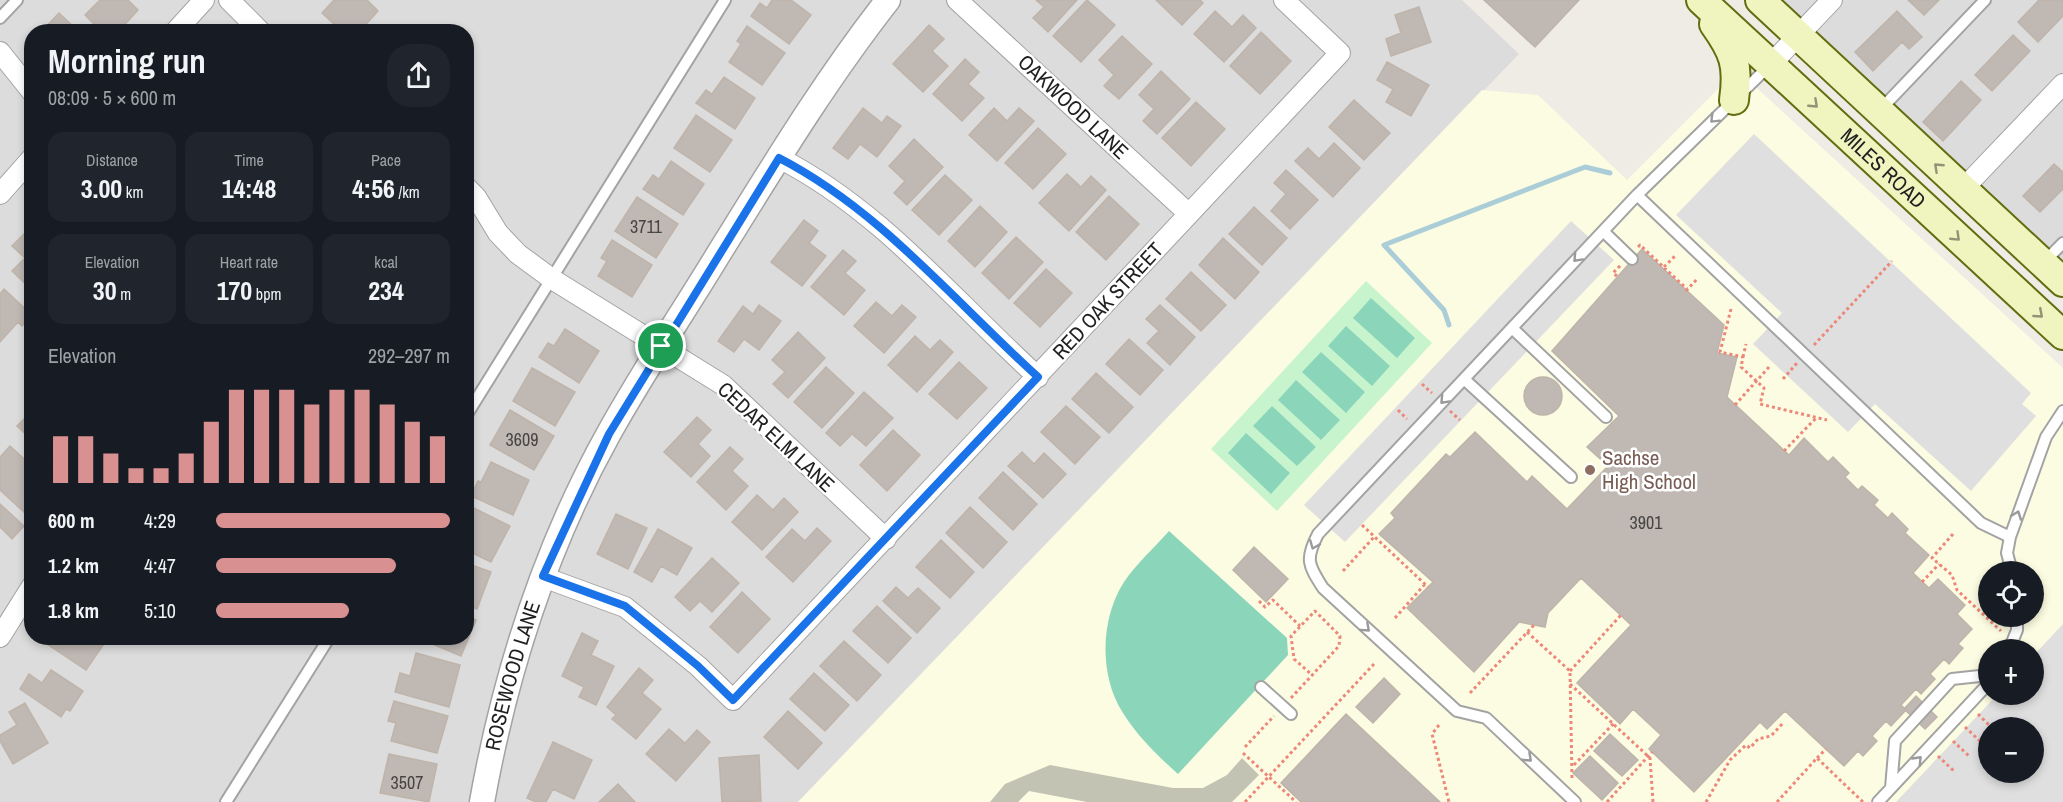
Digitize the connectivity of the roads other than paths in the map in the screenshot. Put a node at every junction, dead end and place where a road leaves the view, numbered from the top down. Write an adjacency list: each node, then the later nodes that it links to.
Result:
1 (17, 0): 12 (lane)
2 (204, 0): 13 (street)
3 (229, 0): 14 (street)
4 (725, 0): 33 (lane)
5 (888, 0): 22 (street, ROSEWOOD LANE)
6 (957, 0): 28 (street, OAKWOOD LANE)
7 (1284, 0): 28 (street, RED OAK STREET)
8 (1700, 0): 17 (main road, MILES ROAD); 20 (main road)
9 (1760, 0): 15 (main road, MILES ROAD)
10 (1832, 0): 15 (street)
11 (1985, 0): 21 (lane)
12 (0, 18)
13 (182, 24)
14 (253, 24)
15 (1797, 36): 17 (street); 21 (main road, MILES ROAD)
16 (0, 52): 18 (street)
17 (1771, 64): 20 (lane); 35 (main road, MILES ROAD, one-way to 35)
18 (24, 83)
19 (2063, 84): 24 (street)
20 (1734, 100): 27 (lane, one-way to 27)
21 (1878, 112): 24 (main road, MILES ROAD, one-way to 21)
22 (779, 158): 36 (street, ROSEWOOD LANE); 37 (street)
23 (24, 167): 25 (street)
24 (1962, 190): 32 (main road, MILES ROAD)
25 (0, 194)
26 (474, 195): 33 (street, CEDAR ELM LANE)
27 (1637, 195): 29 (lane); 43 (lane)
28 (1189, 214): 37 (street, RED OAK STREET)
29 (1603, 231): 31 (lane); 34 (lane, one-way to 34)
30 (2063, 243): 32 (lane)
31 (1630, 258)
32 (2053, 273)
33 (552, 279): 36 (street, CEDAR ELM LANE); 39 (lane)
34 (1512, 328): 38 (lane); 41 (lane)
35 (2063, 335)
36 (661, 346): 44 (street, CEDAR ELM LANE); 46 (street, ROSEWOOD LANE)
37 (1038, 377): 44 (street, RED OAK STREET)
38 (1464, 379): 42 (lane); 57 (lane, one-way to 57)
39 (474, 403)
40 (2063, 411): 43 (lane, one-way to 40)
41 (1606, 417)
42 (1571, 477)
43 (2010, 537): 45 (lane)
44 (886, 539): 46 (street, RED OAK STREET)
45 (2009, 561)
46 (543, 576): 56 (street, ROSEWOOD LANE)
47 (24, 599): 48 (street)
48 (0, 637)
49 (325, 645): 55 (lane)
50 (1978, 676): 54 (lane)
51 (1261, 687): 53 (lane)
52 (1978, 695): 54 (lane, one-way to 52)
53 (1287, 711)
54 (1891, 788): 58 (lane)
55 (226, 802)
56 (482, 802)
57 (1575, 802)
58 (1878, 802)

